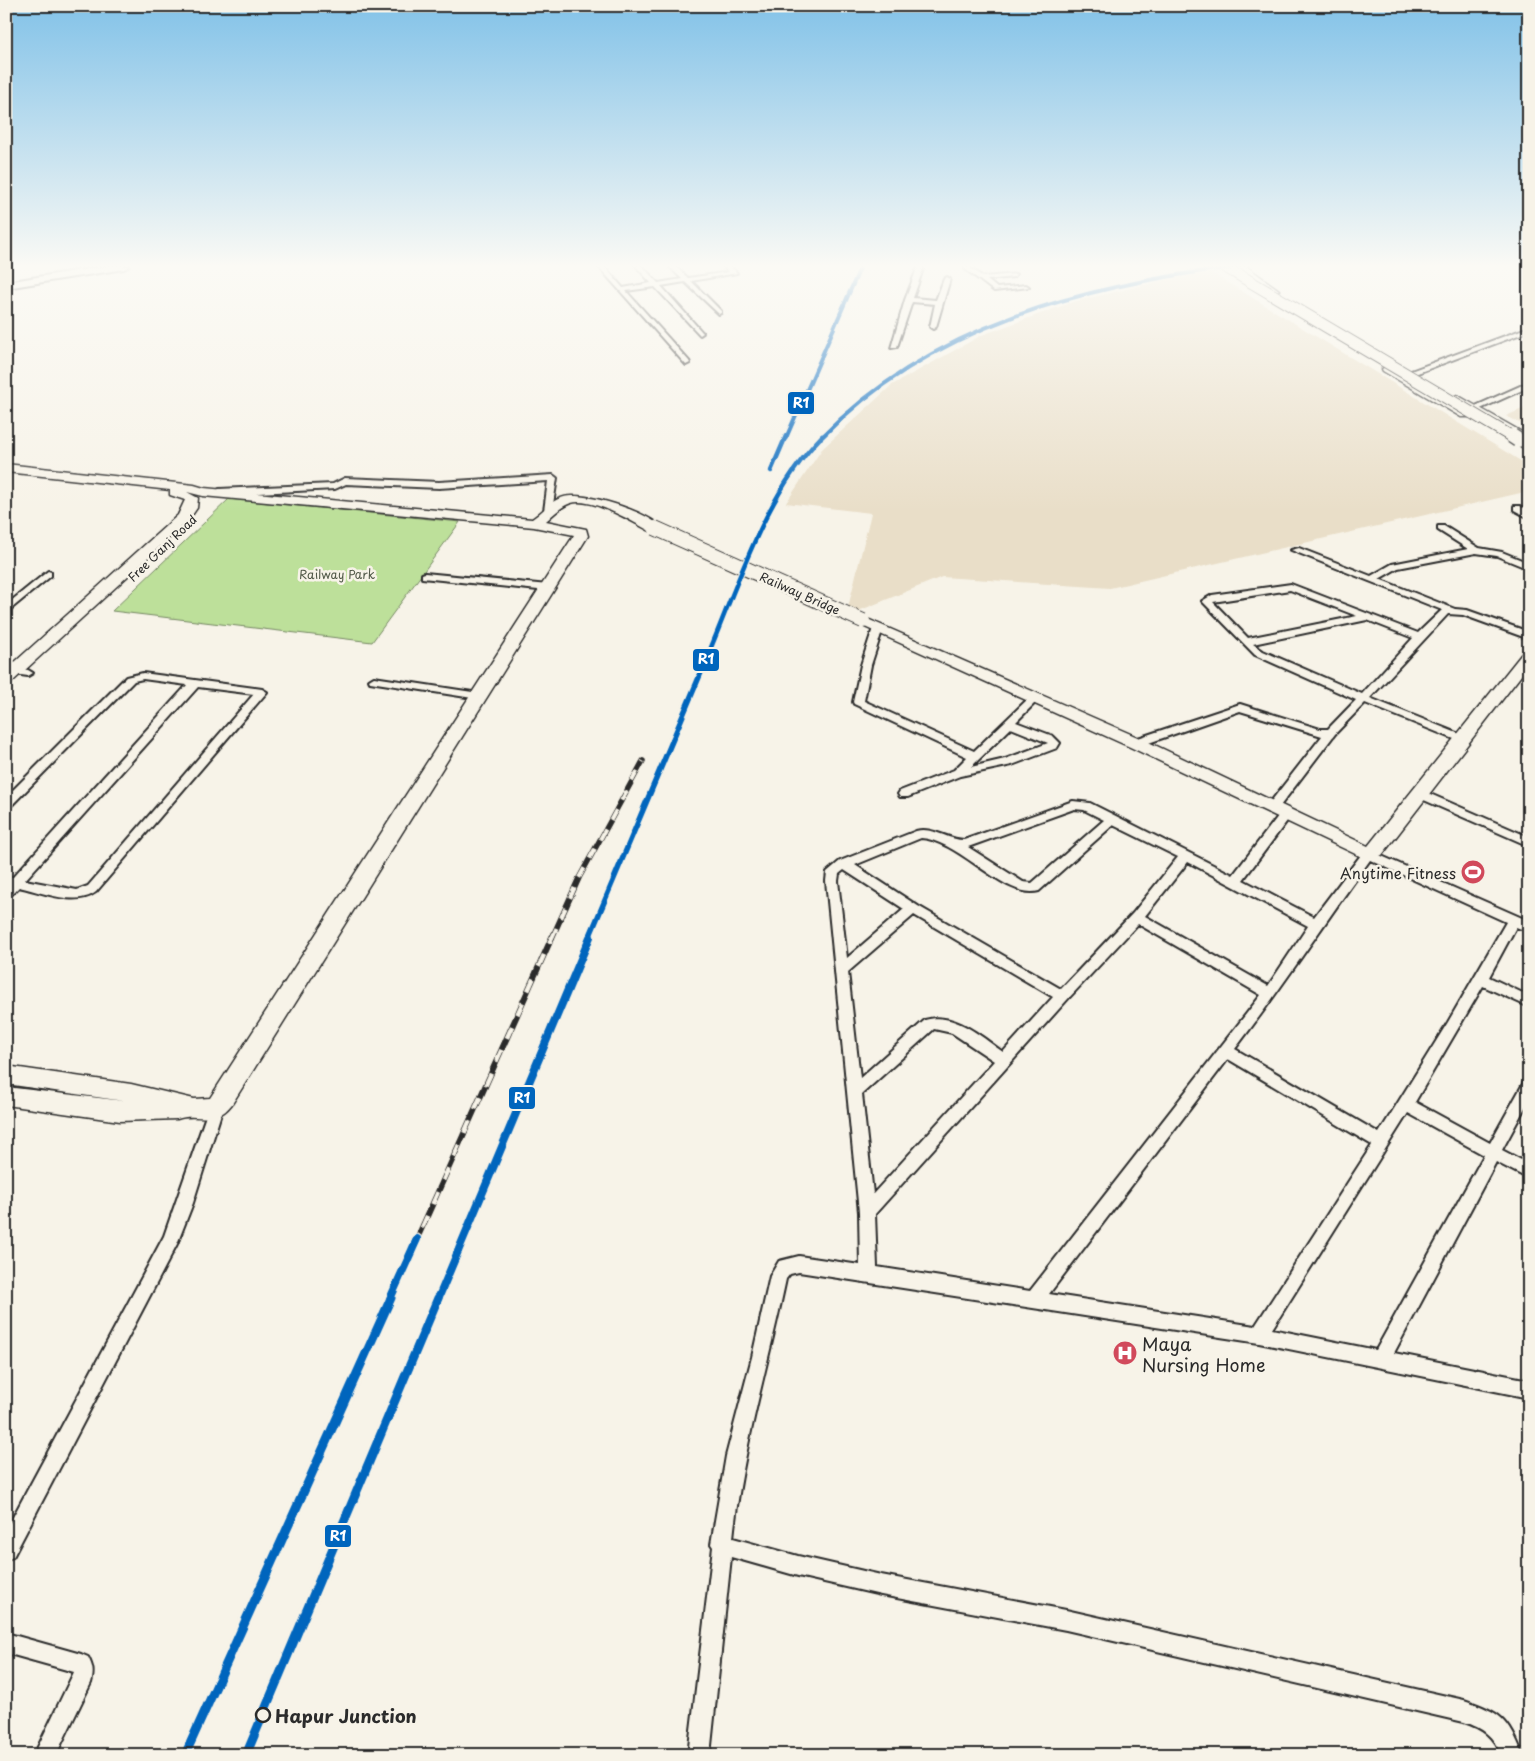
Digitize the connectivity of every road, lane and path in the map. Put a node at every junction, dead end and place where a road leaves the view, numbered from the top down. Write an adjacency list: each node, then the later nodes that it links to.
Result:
1 (673, 348): 6 (street)
2 (1352, 348): 11 (street)
3 (1365, 348): 10 (main road, bridge)
4 (1372, 348): 7 (street)
5 (1477, 348): 7 (street)
6 (686, 363)
7 (1412, 372): 9 (street)
8 (1529, 384): 9 (street)
9 (1475, 408): 10 (street)
10 (1525, 442)
11 (1529, 452)
12 (6, 468): 14 (street, Free Ganj Road)
13 (6, 473): 32 (street)
14 (203, 492): 15 (street); 32 (street, Free Ganj Road)
15 (219, 492): 17 (street); 19 (street)
16 (1517, 508): 18 (street)
17 (548, 512): 19 (street, Railway Bridge); 31 (street, Railway Bridge, bridge)
18 (1529, 515)
19 (534, 523): 27 (street)
20 (1441, 528): 22 (street)
21 (1296, 550): 26 (street)
22 (1476, 550): 23 (street); 26 (street)
23 (1529, 566)
24 (48, 574): 28 (street)
25 (425, 576): 27 (street)
26 (1373, 579): 29 (street)
27 (548, 588): 41 (street)
28 (6, 610)
29 (1451, 610): 33 (street); 34 (street)
30 (1369, 617): 34 (street); 35 (street); 35 (street)
31 (871, 624): 42 (street, Railway Bridge); 48 (street)
32 (69, 629): 37 (street, Free Ganj Road)
33 (1529, 636)
34 (1418, 637): 43 (street)
35 (1246, 642): 43 (street)
36 (1529, 654): 46 (street)
37 (14, 673): 40 (street, Free Ganj Road)
38 (374, 680): 41 (street)
39 (196, 682): 52 (street); 61 (street); 61 (street)
40 (6, 693)
41 (479, 696): 80 (street)
42 (1035, 698): 44 (street); 47 (street, Railway Bridge)
43 (1364, 699): 45 (street); 46 (street)
44 (1008, 722): 48 (street); 49 (street)
45 (1331, 732): 47 (street); 53 (street)
46 (1463, 739): 51 (street)
47 (1136, 743): 53 (street, Railway Bridge)
48 (976, 757): 49 (street)
49 (958, 773): 50 (street)
50 (904, 794)
51 (1421, 794): 55 (street); 57 (street)
52 (6, 804)
53 (1280, 810): 57 (street, Railway Bridge); 60 (street)
54 (1112, 819): 56 (street); 56 (street); 58 (street)
55 (1529, 842)
56 (953, 844): 59 (street)
57 (1368, 854): 65 (street); 66 (street)
58 (1186, 856): 60 (street); 64 (street)
59 (844, 864): 63 (street); 68 (street)
60 (1236, 880): 66 (street)
61 (11, 882): 62 (street)
62 (6, 893)
63 (913, 910): 68 (street); 71 (street)
64 (1138, 916): 70 (street); 71 (street)
65 (1513, 920): 67 (street); 69 (street)
66 (1316, 924): 70 (street)
67 (1529, 927)
68 (843, 969): 77 (street)
69 (1481, 979): 72 (street); 79 (street)
70 (1270, 994): 73 (street)
71 (1062, 996): 74 (street)
72 (1529, 1002)
73 (1226, 1051): 82 (street); 87 (street)
74 (1004, 1060): 77 (street); 85 (street)
75 (6, 1075): 81 (street)
76 (1529, 1086): 83 (street)
77 (853, 1093): 85 (street)
78 (6, 1096): 81 (street)
79 (1406, 1104): 82 (street); 83 (street)
80 (216, 1107): 81 (street); 92 (street)
81 (194, 1108)
82 (1382, 1142): 88 (street)
83 (1493, 1151): 84 (street); 89 (street)
84 (1529, 1172)
85 (867, 1212): 86 (street)
86 (869, 1274): 87 (street); 91 (street)
87 (1033, 1301): 88 (street)
88 (1259, 1335): 89 (street)
89 (1382, 1359): 90 (street)
90 (1529, 1388)
91 (722, 1544): 95 (street); 96 (street)
92 (6, 1550)
93 (6, 1643): 94 (street)
94 (45, 1755)
95 (699, 1755)
96 (1512, 1755)

